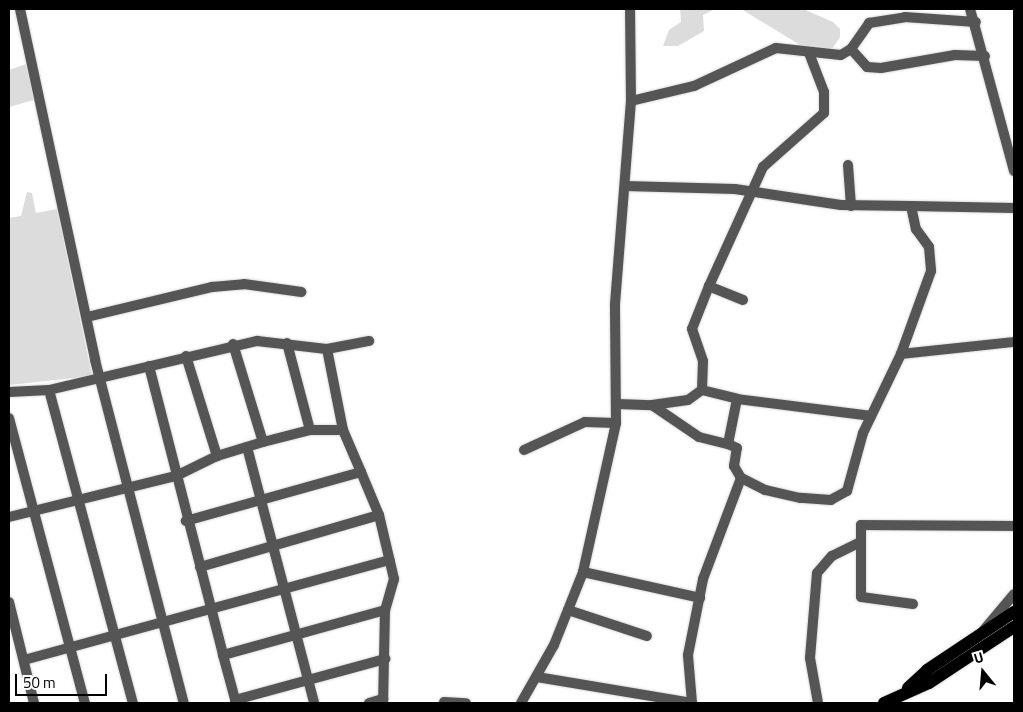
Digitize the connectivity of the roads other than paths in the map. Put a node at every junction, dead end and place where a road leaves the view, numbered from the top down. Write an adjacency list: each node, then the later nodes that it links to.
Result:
1 (20, 9): 19 (street)
2 (630, 9): 8 (street)
3 (970, 9): 4 (street)
4 (976, 22): 5 (street); 7 (street)
5 (851, 49): 6 (street); 7 (street)
6 (810, 52): 8 (street); 12 (street)
7 (985, 56): 10 (street)
8 (631, 101): 11 (street)
9 (848, 165): 13 (street)
10 (1014, 171)
11 (625, 186): 12 (street); 33 (street)
12 (749, 193): 13 (street); 16 (street)
13 (851, 206): 14 (street)
14 (911, 206): 15 (street); 25 (street)
15 (1014, 208)
16 (709, 286): 18 (street); 30 (street)
17 (301, 292): 19 (street)
18 (743, 300)
19 (87, 317): 28 (street)
20 (369, 342): 24 (street)
21 (1014, 342): 25 (street)
22 (288, 343): 23 (street); 24 (street); 38 (street)
23 (233, 344): 26 (street); 40 (street)
24 (327, 349): 39 (street)
25 (901, 354): 35 (street)
26 (186, 356): 27 (street); 44 (street)
27 (149, 366): 28 (street); 46 (street)
28 (99, 378): 29 (street); 48 (street)
29 (49, 390): 31 (street); 49 (street)
30 (702, 390): 32 (street); 34 (street)
31 (9, 392)
32 (737, 399): 35 (street); 41 (street)
33 (618, 404): 34 (street); 37 (street)
34 (652, 405): 41 (street)
35 (871, 416): 47 (street)
36 (9, 418): 51 (street)
37 (616, 423): 43 (street); 60 (street)
38 (310, 430): 39 (street); 40 (street)
39 (343, 430): 45 (street)
40 (263, 442): 42 (street)
41 (728, 444): 47 (street)
42 (247, 447): 44 (street); 50 (street)
43 (524, 450)
44 (217, 456): 46 (street)
45 (360, 472): 50 (street); 52 (street)
46 (176, 476): 48 (street); 54 (street)
47 (741, 478): 63 (street)
48 (128, 487): 49 (street); 70 (street)
49 (79, 499): 51 (street); 72 (street)
50 (262, 501): 54 (street); 57 (street)
51 (35, 510): 53 (street); 76 (street)
52 (379, 515): 57 (street); 58 (street)
53 (9, 517)
54 (186, 521): 59 (street)
55 (1014, 526): 56 (street)
56 (859, 543): 65 (street); 95 (street)
57 (274, 547): 59 (street); 61 (street)
58 (390, 560): 61 (street); 67 (street)
59 (200, 567): 66 (street)
60 (583, 572): 63 (street); 68 (street)
61 (285, 592): 66 (street); 74 (street)
62 (1014, 594): 75 (street)
63 (700, 598): 94 (street)
64 (9, 602): 79 (street)
65 (913, 604)
66 (212, 608): 70 (street); 77 (street)
67 (385, 610): 74 (street); 78 (street)
68 (568, 610): 73 (street); 80 (street)
69 (1014, 612): 75 (main road)
70 (162, 621): 72 (street); 89 (street)
71 (1014, 628): 82 (main road)
72 (115, 633): 76 (street); 88 (street)
73 (647, 636)
74 (296, 637): 77 (street); 81 (street)
75 (980, 637): 82 (main road)
76 (70, 647): 79 (street); 87 (street)
77 (223, 655): 83 (street)
78 (385, 659): 81 (street); 84 (street)
79 (24, 660): 86 (street)
80 (537, 677): 93 (street); 94 (street)
81 (309, 679): 83 (street); 90 (street)
82 (905, 692): 96 (main road)
83 (235, 701)
84 (383, 701): 91 (street)
85 (444, 702): 92 (street)
86 (34, 703)
87 (85, 703)
88 (133, 703)
89 (184, 703)
90 (314, 703)
91 (370, 703)
92 (466, 703)
93 (521, 703)
94 (692, 703)
95 (818, 703)
96 (884, 703)

